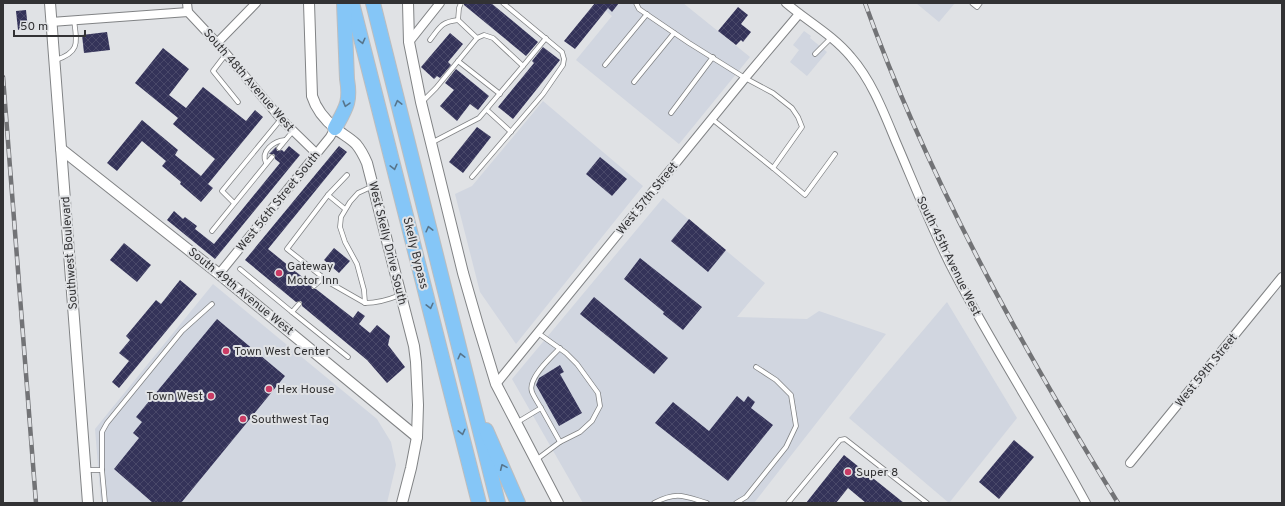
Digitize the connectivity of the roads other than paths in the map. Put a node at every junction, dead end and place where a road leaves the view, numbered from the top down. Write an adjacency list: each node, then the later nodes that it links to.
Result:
1 (50, 3): 22 (street, Southwest Boulevard)
2 (187, 3): 17 (street)
3 (256, 3): 30 (street)
4 (309, 3): 47 (street, West Skelly Drive South)
5 (344, 3): 47 (highway, one-way to 47)
6 (352, 3): 88 (highway, Skelly Bypass, one-way to 88)
7 (373, 3): 23 (highway, Skelly Bypass)
8 (376, 3): 23 (highway)
9 (408, 3): 29 (street)
10 (440, 3): 29 (street)
11 (461, 3): 21 (lane)
12 (503, 3): 26 (lane)
13 (636, 3): 18 (lane)
14 (786, 3): 19 (street, South 45th Avenue West)
15 (972, 3): 16 (lane)
16 (979, 5)
17 (188, 12): 20 (street); 30 (street, South 48th Avenue West)
18 (647, 14): 24 (lane); 36 (lane)
19 (799, 14): 27 (street, South 45th Avenue West); 38 (street, West 57th Street)
20 (74, 20): 22 (street); 35 (lane)
21 (458, 20): 25 (lane); 28 (lane)
22 (51, 22): 35 (street, Southwest Boulevard)
23 (378, 25): 83 (highway, Skelly Bypass, one-way to 23)
24 (674, 33): 33 (lane); 39 (lane)
25 (477, 38): 34 (lane); 37 (lane)
26 (546, 38): 37 (lane); 49 (lane)
27 (831, 38): 32 (lane); 106 (street, South 45th Avenue West)
28 (430, 40)
29 (408, 42): 42 (street)
30 (217, 43): 31 (street, South 48th Avenue West)
31 (227, 54): 41 (lane); 45 (street, South 48th Avenue West)
32 (815, 54)
33 (714, 57): 38 (lane); 44 (lane)
34 (458, 60): 40 (lane); 42 (lane)
35 (54, 61): 54 (street, Southwest Boulevard)
36 (604, 65)
37 (523, 66): 40 (lane)
38 (745, 78): 46 (street, West 57th Street); 60 (lane)
39 (634, 82)
40 (500, 94): 43 (lane)
41 (238, 102)
42 (421, 102): 52 (street)
43 (487, 110): 49 (lane); 52 (lane)
44 (671, 113)
45 (281, 119): 48 (street, South 48th Avenue West); 51 (lane)
46 (712, 119): 60 (lane); 78 (street, West 57th Street)
47 (335, 128): 56 (street, West 56th Street South); 63 (street, West Skelly Drive South)
48 (293, 131): 50 (lane); 56 (street, South 48th Avenue West)
49 (511, 132): 62 (lane)
50 (285, 140): 53 (lane); 55 (lane)
51 (261, 143): 55 (lane); 65 (lane)
52 (431, 143): 82 (street)
53 (279, 148)
54 (62, 149): 69 (street, South 49th Avenue West); 91 (street, Southwest Boulevard)
55 (268, 149): 59 (lane)
56 (317, 154): 69 (street, West 56th Street South)
57 (835, 154): 60 (lane)
58 (272, 157): 59 (lane)
59 (266, 164): 65 (lane)
60 (773, 168)
61 (347, 175): 64 (lane)
62 (472, 178)
63 (373, 186): 66 (lane); 73 (street, West Skelly Drive South)
64 (328, 195): 66 (lane); 71 (lane)
65 (234, 203): 67 (lane)
66 (345, 209): 74 (lane)
67 (212, 231)
68 (240, 269): 77 (lane)
69 (219, 274): 86 (street, South 49th Avenue West)
70 (1282, 277): 90 (street, West 59th Street)
71 (323, 278): 72 (lane); 74 (lane)
72 (314, 286)
73 (401, 295): 74 (lane); 86 (street, West Skelly Drive South)
74 (365, 303)
75 (212, 304): 92 (lane)
76 (299, 304): 77 (lane)
77 (292, 312): 80 (lane)
78 (538, 333): 79 (lane); 82 (street, West 57th Street)
79 (560, 348): 84 (lane); 87 (lane)
80 (348, 357)
81 (756, 367): 103 (lane)
82 (496, 384): 85 (street)
83 (470, 393): 98 (highway, Skelly Bypass); 99 (highway, one-way to 83)
84 (541, 408): 85 (lane); 87 (lane)
85 (516, 424): 89 (street)
86 (417, 436): 95 (street, West Skelly Drive South)
87 (560, 442): 89 (lane)
88 (466, 450): 96 (highway); 97 (highway, Skelly Bypass)
89 (535, 460): 100 (street)
90 (1130, 463)
91 (86, 470): 92 (lane); 93 (street, Southwest Boulevard)
92 (102, 470): 94 (lane)
93 (88, 503)
94 (105, 503)
95 (402, 503)
96 (469, 503)
97 (480, 503)
98 (498, 503)
99 (518, 503)
100 (558, 503)
101 (654, 503): 102 (lane)
102 (707, 503)
103 (736, 503)
104 (788, 503): 105 (lane)
105 (927, 503)
106 (1086, 503)

